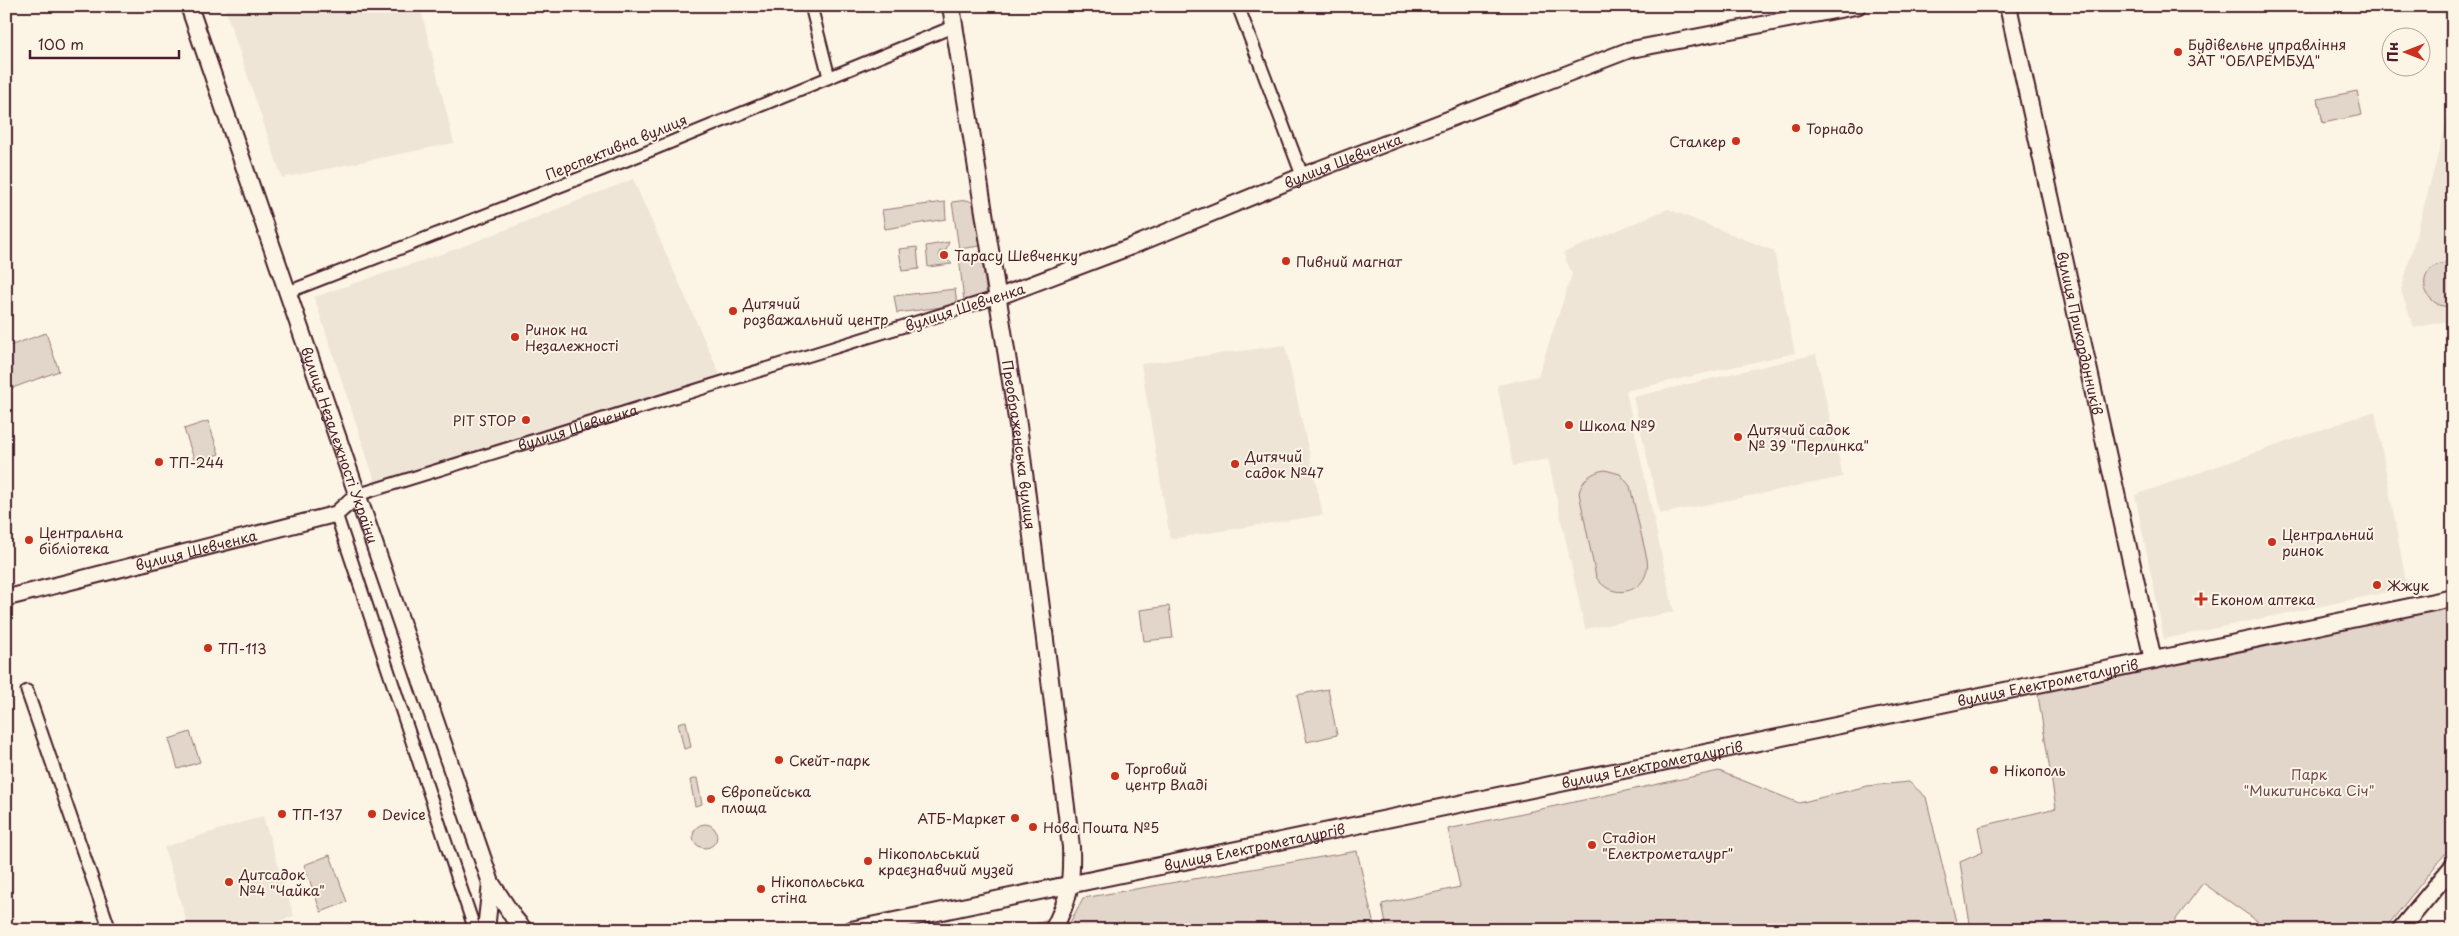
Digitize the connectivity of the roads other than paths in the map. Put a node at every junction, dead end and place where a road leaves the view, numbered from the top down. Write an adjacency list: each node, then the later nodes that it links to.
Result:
1 (190, 6): 10 (main road, вулиця Незалежності України)
2 (811, 6): 8 (street)
3 (952, 6): 7 (main road, Преображенська вулиця)
4 (1238, 6): 9 (street)
5 (1858, 6): 9 (street, вулиця Шевченка)
6 (2008, 6): 16 (main road, вулиця Прикордонників)
7 (954, 26): 8 (street, Перспективна вулиця); 11 (main road, Преображенська вулиця)
8 (829, 77): 10 (street, Перспективна вулиця)
9 (1302, 176): 11 (street, вулиця Шевченка)
10 (288, 292): 12 (main road, вулиця Незалежності України)
11 (998, 297): 12 (street, вулиця Шевченка); 20 (main road, Преображенська вулиця)
12 (357, 495): 13 (street, вулиця Шевченка); 19 (main road, вулиця Незалежності України)
13 (336, 514): 14 (street, вулиця Шевченка); 22 (street)
14 (6, 598)
15 (2453, 598): 16 (main road, вулиця Електрометалургів)
16 (2154, 660): 20 (main road, вулиця Електрометалургів)
17 (26, 691): 21 (street)
18 (2453, 866): 27 (main road)
19 (490, 883): 23 (main road); 24 (main road)
20 (1071, 885): 25 (main road, вулиця Електрометалургів); 26 (main road, Преображенська вулиця)
21 (110, 930)
22 (475, 930)
23 (486, 930)
24 (524, 930)
25 (851, 930)
26 (1053, 930)
27 (2400, 930)

